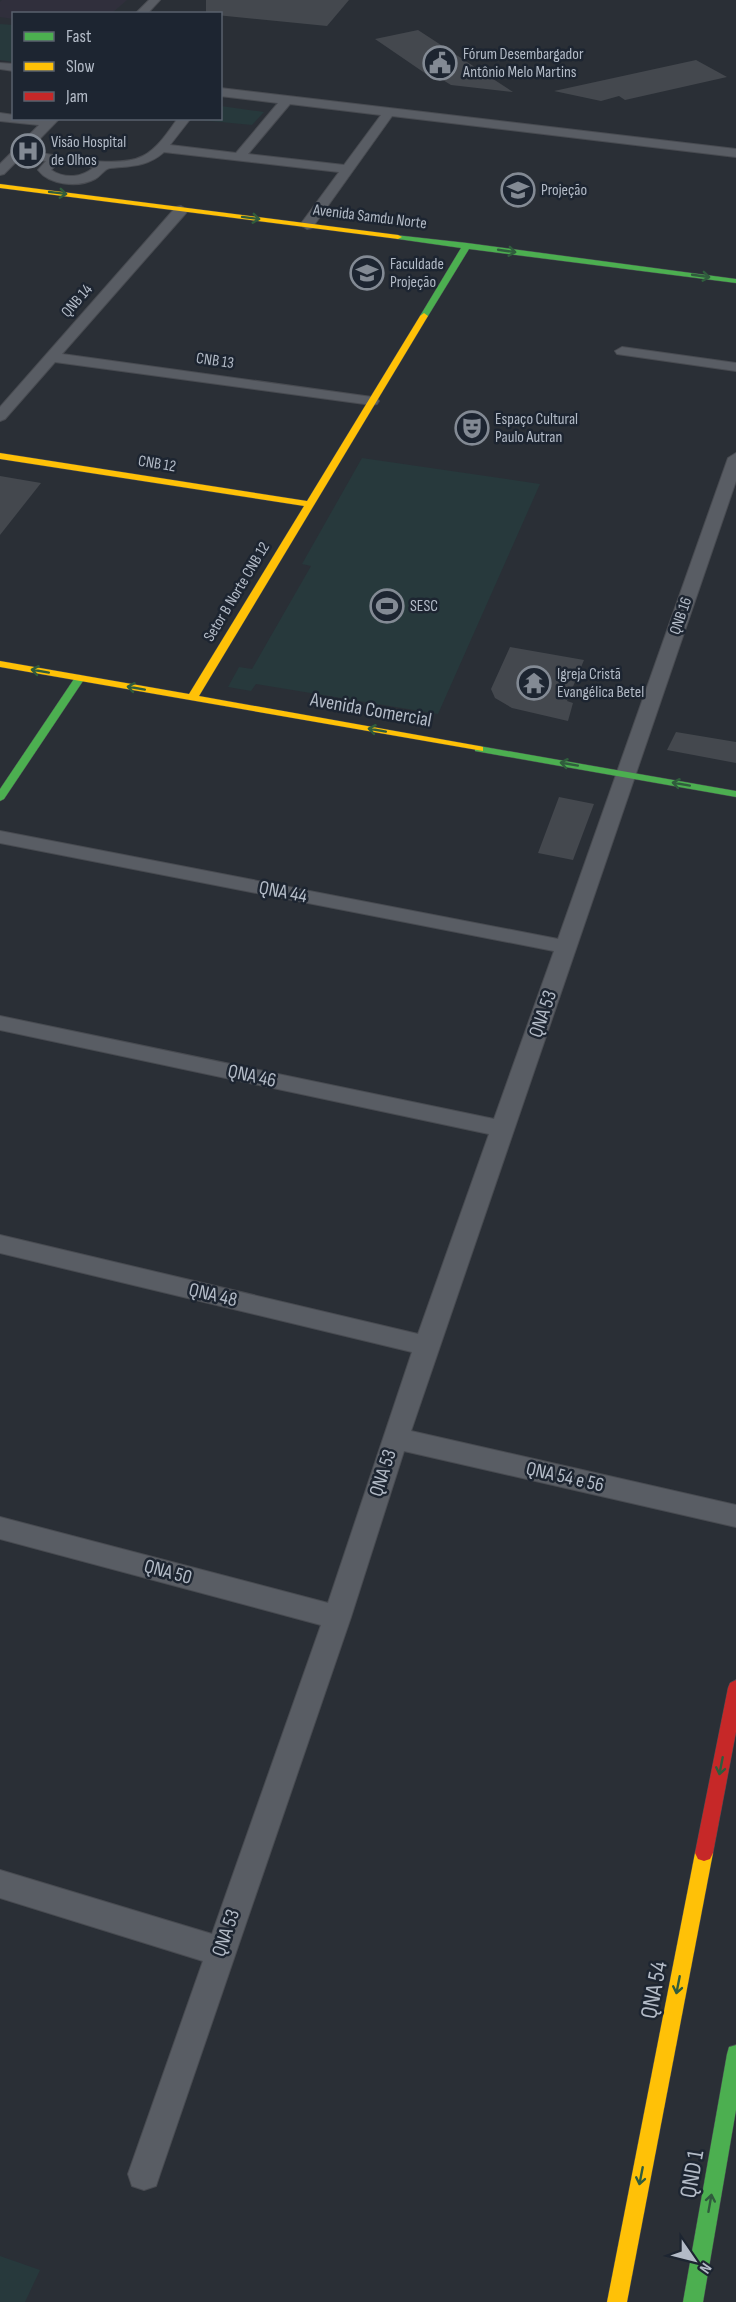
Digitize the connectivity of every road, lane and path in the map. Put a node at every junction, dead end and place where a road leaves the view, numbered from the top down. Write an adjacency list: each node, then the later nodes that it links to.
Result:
1 (155, 0): 2 (street)
2 (142, 12)
3 (222, 92): 4 (street)
4 (287, 100): 5 (street); 11 (street)
5 (389, 112): 9 (street); 14 (street)
6 (183, 120): 8 (street)
7 (51, 121): 10 (street)
8 (160, 148): 11 (street); 13 (street)
9 (732, 149)
10 (19, 153): 12 (street); 15 (street)
11 (239, 157): 14 (street)
12 (56, 158): 13 (street); 13 (street)
13 (104, 164)
14 (346, 169): 18 (street)
15 (0, 171)
16 (0, 186): 17 (main road, Avenida Samdu Norte, one-way to 17)
17 (181, 210): 18 (main road, Avenida Samdu Norte, one-way to 18); 22 (street, QNB 14)
18 (307, 225): 19 (main road, Avenida Samdu Norte)
19 (467, 245): 20 (main road, Avenida Samdu Norte, one-way to 20); 24 (main road, Setor B Norte CNB 12)
20 (736, 281)
21 (622, 351): 23 (street)
22 (52, 357): 24 (street, CNB 13); 25 (street, QNB 14)
23 (736, 367)
24 (372, 401): 29 (main road, Setor B Norte CNB 12)
25 (0, 416)
26 (0, 456): 29 (main road, CNB 12)
27 (736, 458): 28 (street, QNB 16)
28 (730, 495): 33 (street, QNB 16)
29 (309, 504): 32 (main road, Setor B Norte CNB 12)
30 (0, 664): 31 (main road, Avenida Comercial, one-way to 30)
31 (80, 678): 32 (main road, Avenida Comercial, one-way to 31); 35 (main road)
32 (192, 698): 33 (main road, Avenida Comercial, one-way to 32)
33 (627, 774): 34 (main road, Avenida Comercial, one-way to 33); 37 (street, QNA 53)
34 (736, 794)
35 (0, 797)
36 (0, 837): 37 (street, QNA 44)
37 (566, 947): 39 (street, QNA 53)
38 (0, 1023): 39 (street, QNA 46)
39 (504, 1129): 41 (street, QNA 53)
40 (0, 1244): 41 (street, QNA 48)
41 (426, 1346): 42 (street, QNA 53)
42 (395, 1438): 43 (street, QNA 54 e 56); 45 (street, QNA 53)
43 (736, 1516)
44 (0, 1528): 45 (street, QNA 50)
45 (337, 1617): 48 (street, QNA 53)
46 (736, 1688): 51 (main road, QNA 54, one-way to 51)
47 (0, 1884): 48 (street)
48 (220, 1951): 50 (street, QNA 53)
49 (736, 2054): 52 (main road, QND 1, one-way to 49)
50 (144, 2174)
51 (617, 2302)
52 (693, 2302)

